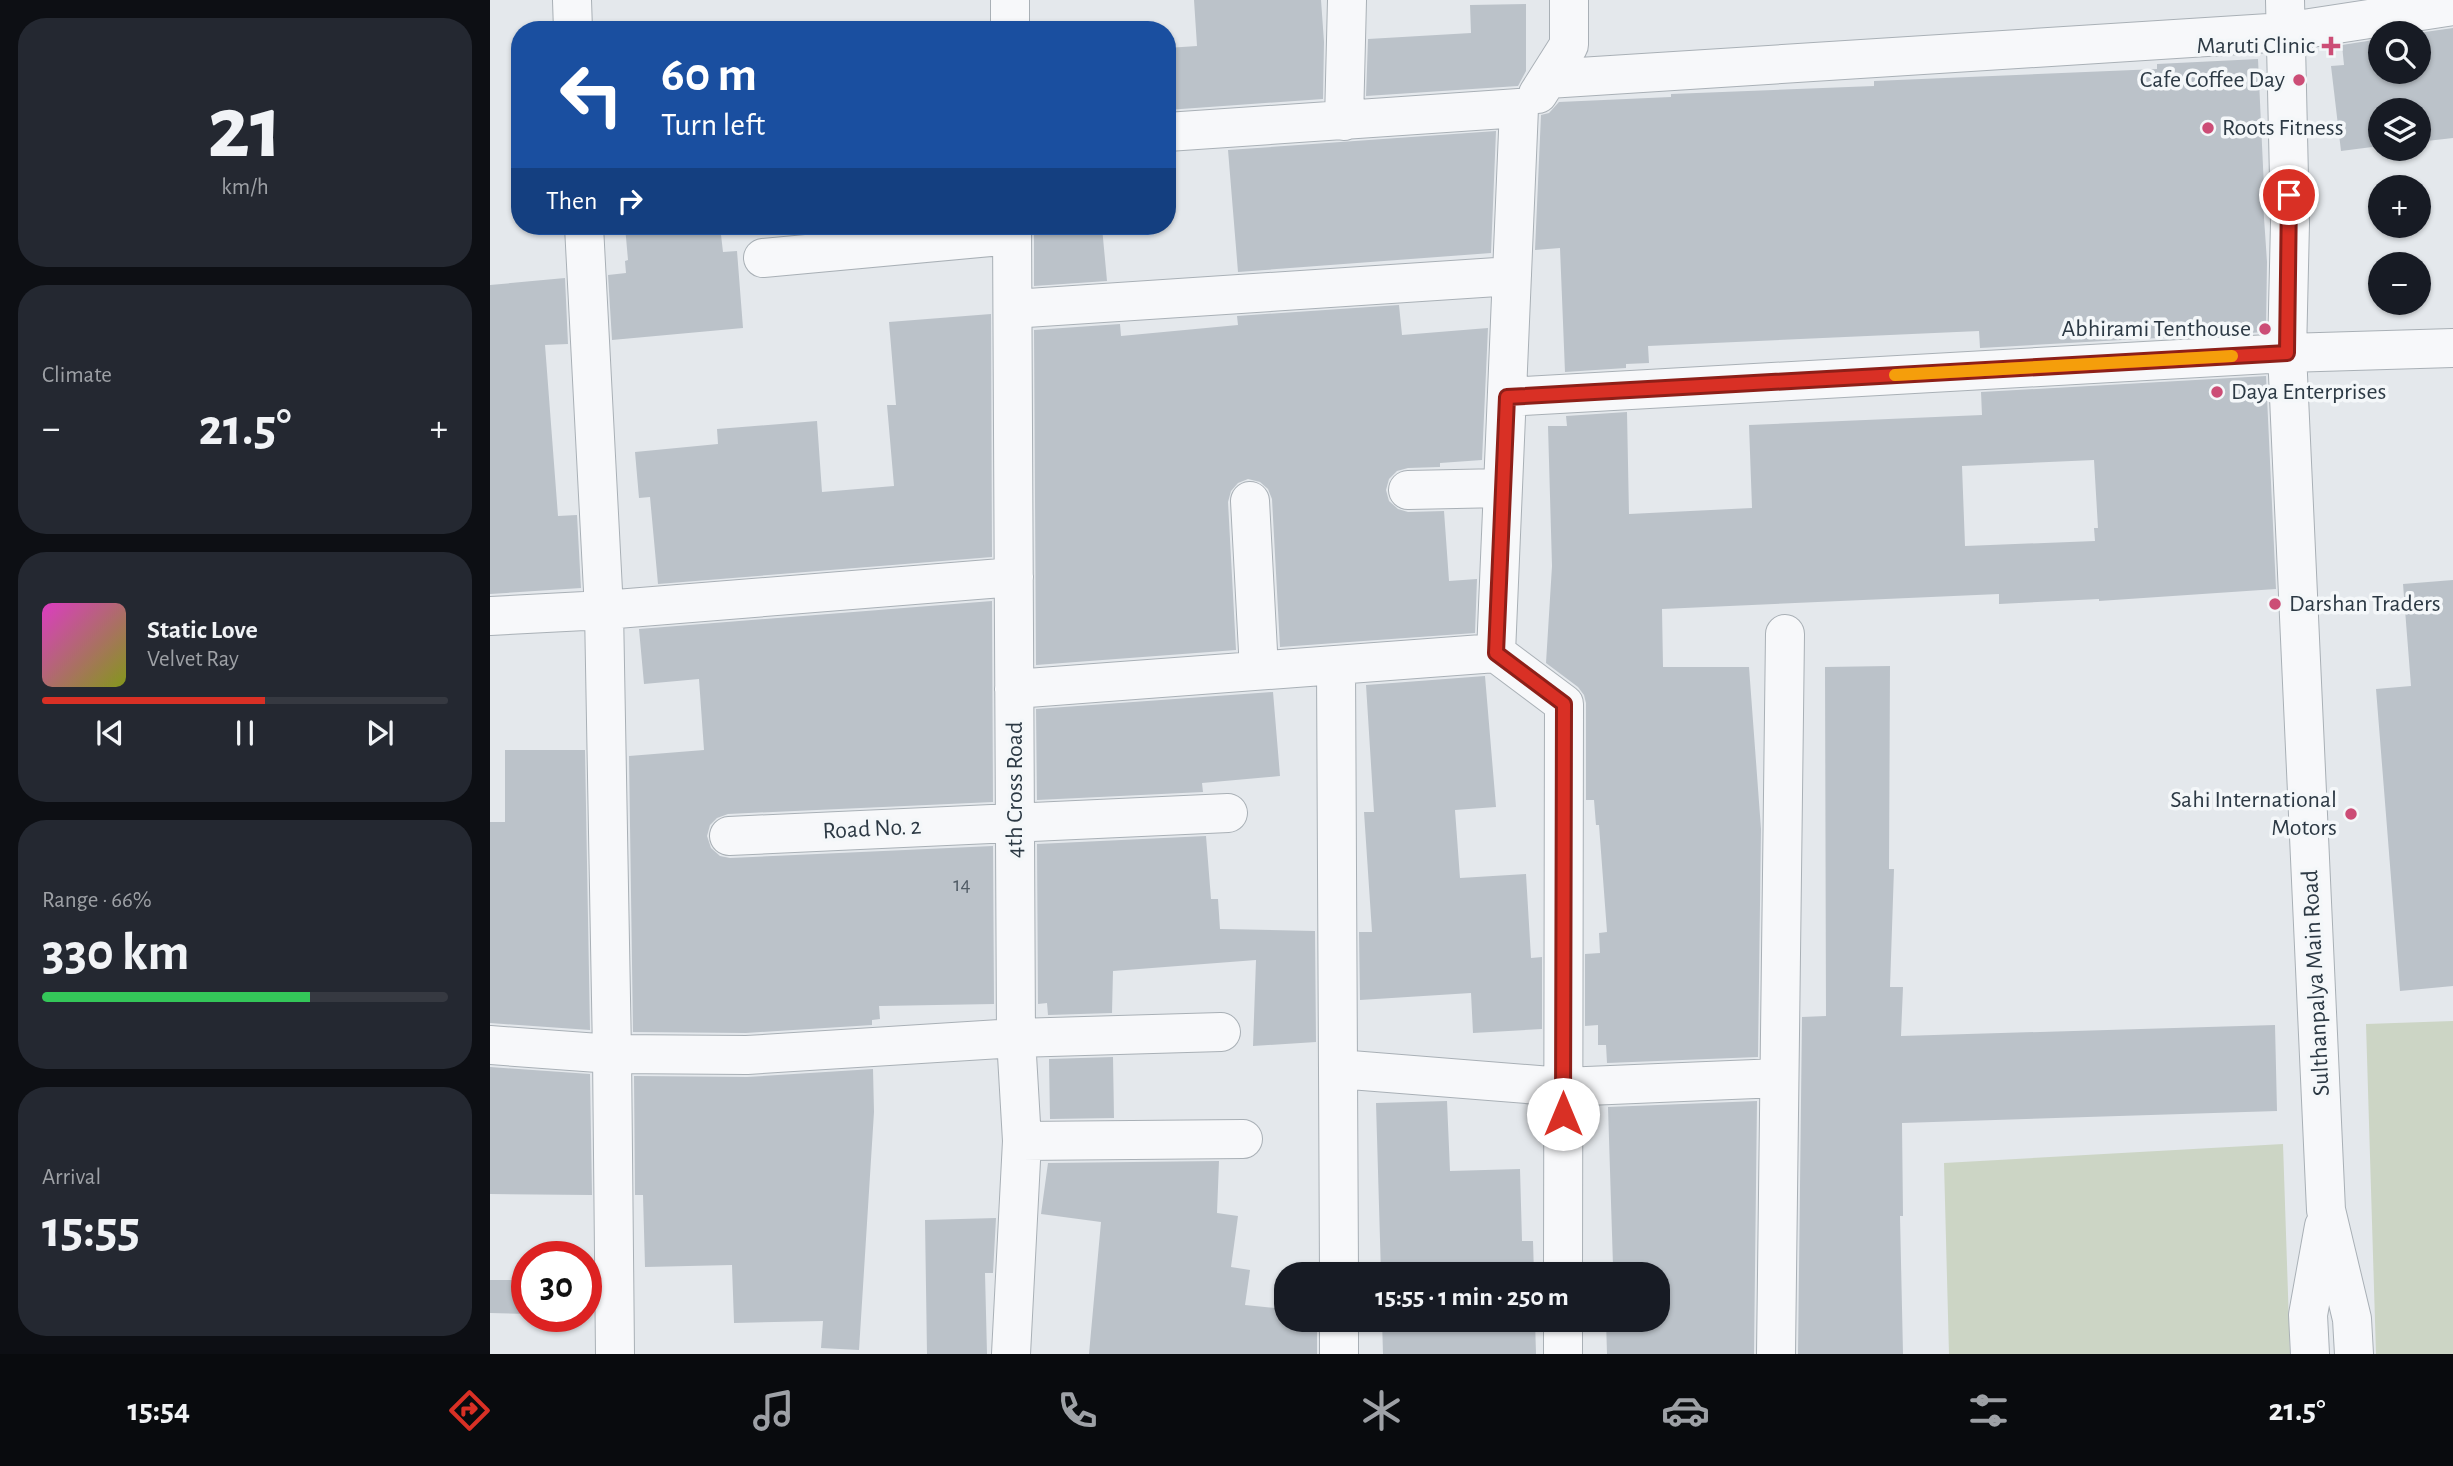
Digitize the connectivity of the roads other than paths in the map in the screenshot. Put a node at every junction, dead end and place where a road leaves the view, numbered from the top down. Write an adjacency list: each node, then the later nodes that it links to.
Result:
1 (572, 0): 7 (street)
2 (1010, 0): 8 (street)
3 (1347, 0): 10 (street)
4 (1569, 0): 9 (street)
5 (2453, 6): 6 (street)
6 (2285, 16): 9 (street); 20 (street, Sulthanpalya Main Road)
7 (573, 21)
8 (1010, 21)
9 (1548, 79): 11 (street)
10 (1344, 121): 11 (street); 12 (street)
11 (1518, 125): 17 (street)
12 (1176, 131)
13 (584, 235): 26 (street)
14 (968, 235): 16 (street)
15 (1012, 235): 18 (street, 4th Cross Road)
16 (763, 258)
17 (1512, 275): 18 (street); 21 (street)
18 (1013, 309): 25 (street, 4th Cross Road)
19 (2453, 348): 20 (street)
20 (2287, 353): 21 (street); 45 (street, Sulthanpalya Main Road)
21 (1507, 397): 22 (street)
22 (1503, 488): 23 (street); 29 (street)
23 (1408, 490)
24 (1250, 500): 31 (street)
25 (1014, 577): 26 (street); 32 (street, 4th Cross Road)
26 (604, 610): 27 (street); 39 (street)
27 (490, 615)
28 (1785, 634): 41 (street)
29 (1496, 653): 30 (street); 42 (street)
30 (1336, 665): 31 (street); 40 (street)
31 (1259, 670): 32 (street)
32 (1014, 689): 34 (street, 4th Cross Road)
33 (1228, 813): 34 (street, Road No. 2)
34 (1015, 821): 35 (street, Road No. 2); 37 (street, 4th Cross Road)
35 (729, 836)
36 (1221, 1032): 37 (street)
37 (1016, 1038): 39 (street); 44 (street, 4th Cross Road)
38 (490, 1045): 39 (street)
39 (612, 1054): 50 (street)
40 (1338, 1069): 42 (street); 46 (street)
41 (1779, 1078): 42 (street); 54 (street)
42 (1563, 1087): 47 (street)
43 (1243, 1139): 44 (street)
44 (1022, 1141): 51 (street, 4th Cross Road)
45 (2326, 1210): 55 (street, Sulthanpalya Main Road); 56 (street, Sulthanpalya Main Road)
46 (1339, 1262)
47 (1563, 1262)
48 (1339, 1332): 52 (street)
49 (1563, 1332): 53 (street)
50 (615, 1354)
51 (1011, 1354)
52 (1339, 1354)
53 (1563, 1354)
54 (1776, 1354)
55 (2310, 1354)
56 (2354, 1354)

